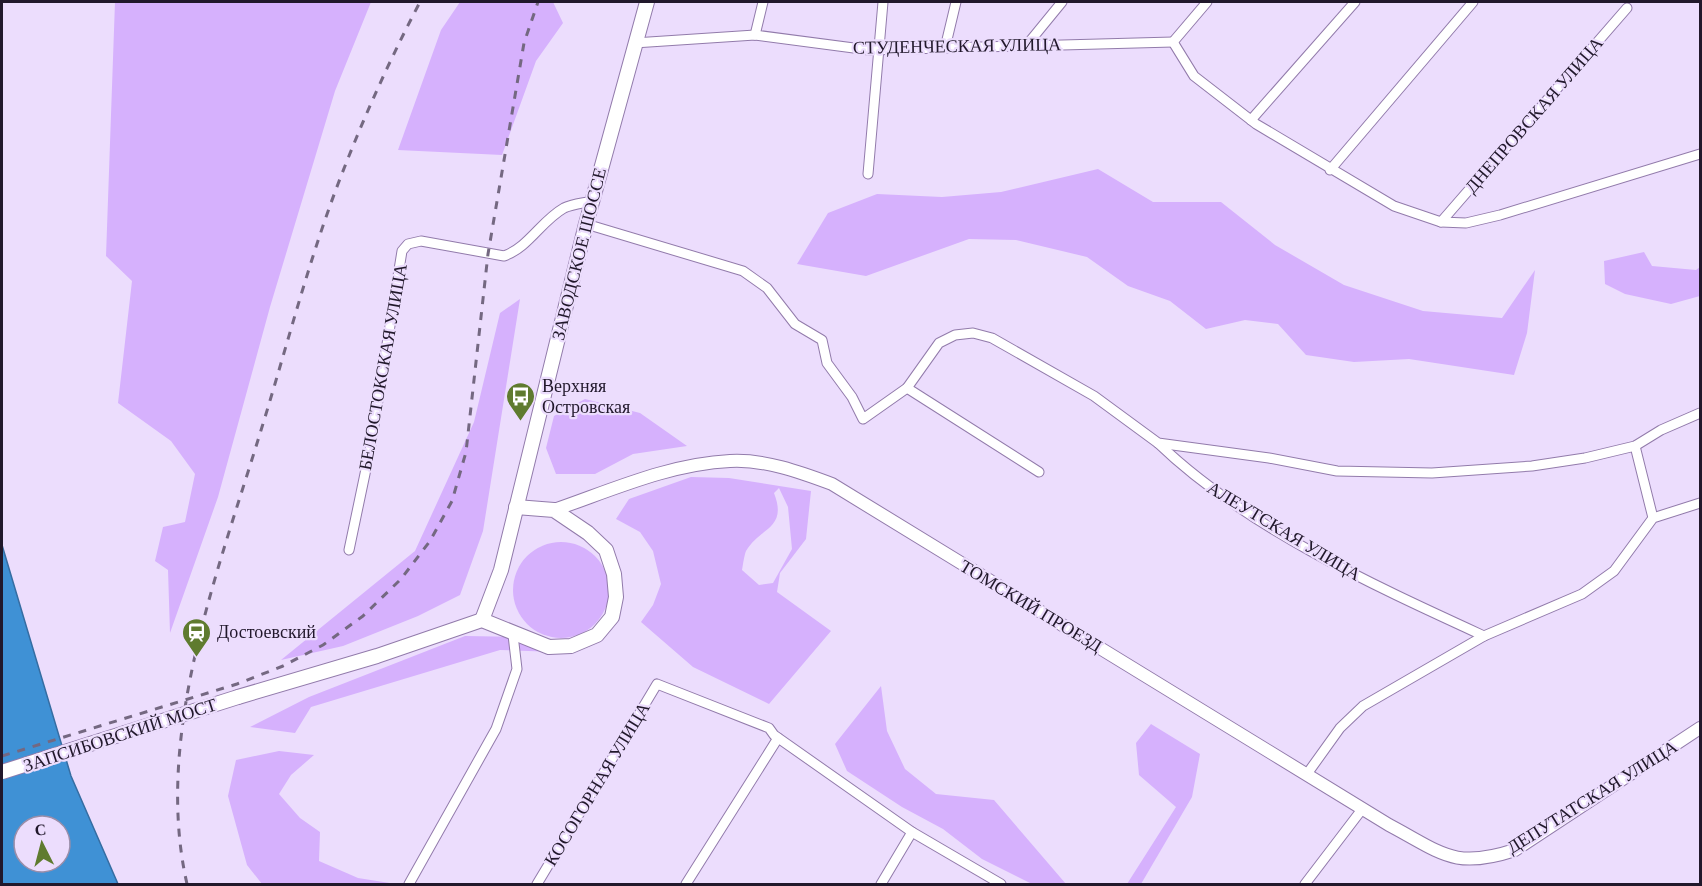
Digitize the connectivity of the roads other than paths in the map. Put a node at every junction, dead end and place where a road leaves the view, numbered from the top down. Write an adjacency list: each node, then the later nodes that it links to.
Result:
1 (647, 2): 12 (main road, ЗАВОДСКОЕ ШОССЕ)
2 (764, 2): 10 (street)
3 (883, 2): 15 (street)
4 (956, 2): 14 (street)
5 (1062, 2): 13 (street)
6 (1207, 2): 11 (street)
7 (1355, 2): 16 (street)
8 (1473, 2): 18 (street)
9 (1627, 8): 21 (street, ДНЕПРОВСКАЯ УЛИЦА)
10 (755, 34): 12 (street, СТУДЕНЧЕСКАЯ УЛИЦА); 15 (street, СТУДЕНЧЕСКАЯ УЛИЦА)
11 (1173, 42): 13 (street, СТУДЕНЧЕСКАЯ УЛИЦА); 16 (street)
12 (634, 43): 20 (main road, ЗАВОДСКОЕ ШОССЕ)
13 (1026, 46): 14 (street, СТУДЕНЧЕСКАЯ УЛИЦА)
14 (945, 48): 15 (street, СТУДЕНЧЕСКАЯ УЛИЦА)
15 (876, 50): 19 (street)
16 (1251, 120): 18 (street)
17 (1701, 154): 21 (street)
18 (1330, 170): 21 (street)
19 (868, 174)
20 (592, 201): 22 (main road, ЗАВОДСКОЕ ШОССЕ); 32 (street, БЕЛОСТОКСКАЯ УЛИЦА)
21 (1441, 222)
22 (586, 224): 23 (street, АЛЕУТСКАЯ УЛИЦА); 29 (main road, ЗАВОДСКОЕ ШОССЕ)
23 (906, 387): 25 (street, АЛЕУТСКАЯ УЛИЦА); 27 (street)
24 (1701, 413): 26 (street)
25 (1158, 443): 26 (street); 35 (street, АЛЕУТСКАЯ УЛИЦА)
26 (1635, 446): 31 (street)
27 (1039, 472)
28 (1701, 503): 31 (street)
29 (516, 507): 30 (main road); 33 (main road, ЗАВОДСКОЕ ШОССЕ)
30 (554, 510): 34 (main road); 39 (street, ТОМСКИЙ ПРОЕЗД)
31 (1653, 518): 35 (street)
32 (349, 550)
33 (482, 620): 34 (main road); 38 (main road, ЗАПСИБОВСКИЙ МОСТ, bridge)
34 (513, 635): 43 (street)
35 (1484, 636): 39 (street)
36 (1701, 728): 42 (street, ДЕПУТАТСКАЯ УЛИЦА)
37 (776, 736): 41 (street); 44 (street, КОСОГОРНАЯ УЛИЦА); 45 (street)
38 (2, 772)
39 (1307, 774): 40 (street, ТОМСКИЙ ПРОЕЗД)
40 (1363, 808): 42 (street, ТОМСКИЙ ПРОЕЗД); 48 (street)
41 (912, 832): 46 (street); 47 (street)
42 (1445, 855)
43 (409, 885)
44 (537, 885)
45 (686, 885)
46 (881, 885)
47 (1000, 885)
48 (1305, 885)

